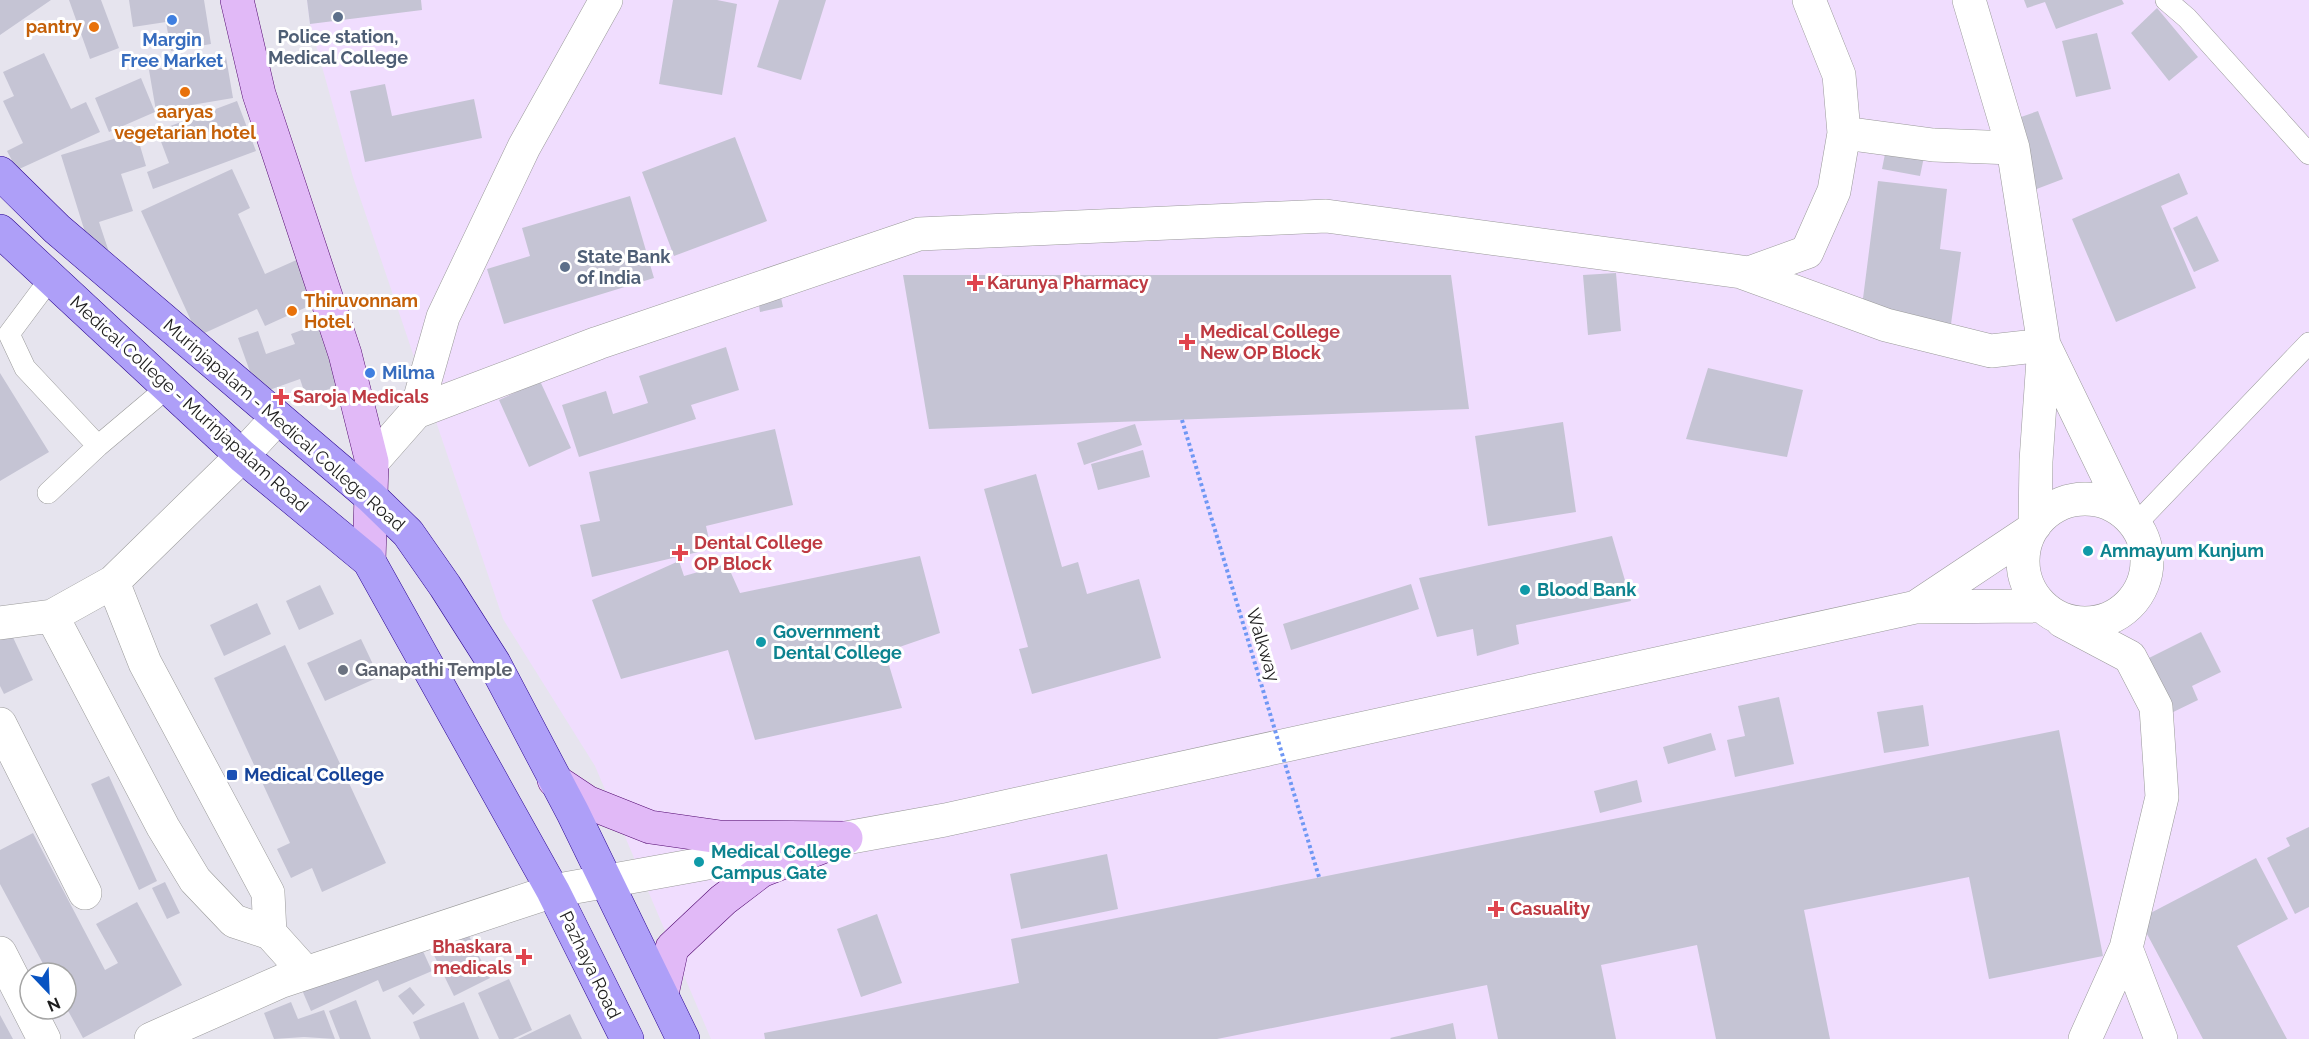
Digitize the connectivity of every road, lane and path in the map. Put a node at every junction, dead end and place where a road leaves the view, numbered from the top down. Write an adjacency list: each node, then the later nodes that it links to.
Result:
1 (237, 0): 21 (main road)
2 (606, 0): 16 (street)
3 (1809, 0): 6 (street)
4 (1970, 0): 7 (street)
5 (2166, 0): 8 (lane)
6 (1844, 133): 7 (street); 11 (street)
7 (2013, 147): 14 (street)
8 (2309, 154)
9 (0, 173): 17 (main road, Murinjapalam - Medical College Road)
10 (0, 231): 12 (main road, Medical College - Murinjapalam Road)
11 (1741, 272): 14 (street); 16 (street)
12 (50, 279): 15 (main road, Medical College - Murinjapalam Road); 19 (lane)
13 (2309, 344): 24 (lane)
14 (2044, 345): 24 (street); 25 (street)
15 (168, 387): 19 (lane); 20 (main road, Medical College - Murinjapalam Road)
16 (416, 412): 21 (street)
17 (277, 418): 20 (street); 23 (main road, Murinjapalam - Medical College Road)
18 (1182, 420): 35 (path, Walkway, bridge)
19 (98, 446): 22 (lane)
20 (242, 456): 26 (main road, Medical College - Murinjapalam Road); 27 (street)
21 (372, 462): 23 (main road)
22 (48, 493)
23 (371, 497): 26 (main road); 33 (main road, Murinjapalam - Medical College Road)
24 (2130, 519): 25 (street); 29 (street)
25 (2033, 528): 28 (street); 29 (street)
26 (369, 561): 37 (main road, Medical College - Murinjapalam Road)
27 (114, 582): 30 (street); 39 (street)
28 (1916, 607): 29 (street); 34 (street)
29 (2051, 613): 40 (street)
30 (52, 616): 31 (street); 39 (street)
31 (0, 624)
32 (0, 724): 38 (street)
33 (554, 780): 34 (main road); 36 (main road, Murinjapalam - Medical College Road)
34 (846, 838): 36 (street); 43 (main road)
35 (1319, 877)
36 (607, 881): 37 (street); 43 (main road, Murinjapalam - Medical College Road)
37 (553, 891): 42 (street); 47 (main road, Pazhaya Road)
38 (85, 893)
39 (270, 933): 42 (street)
40 (2126, 948): 49 (street); 50 (street)
41 (0, 953): 45 (street)
42 (306, 973): 44 (street)
43 (662, 994): 48 (main road, Murinjapalam - Medical College Road)
44 (196, 1030): 46 (street)
45 (44, 1039)
46 (151, 1039)
47 (627, 1039)
48 (683, 1039)
49 (2085, 1039)
50 (2161, 1039)

